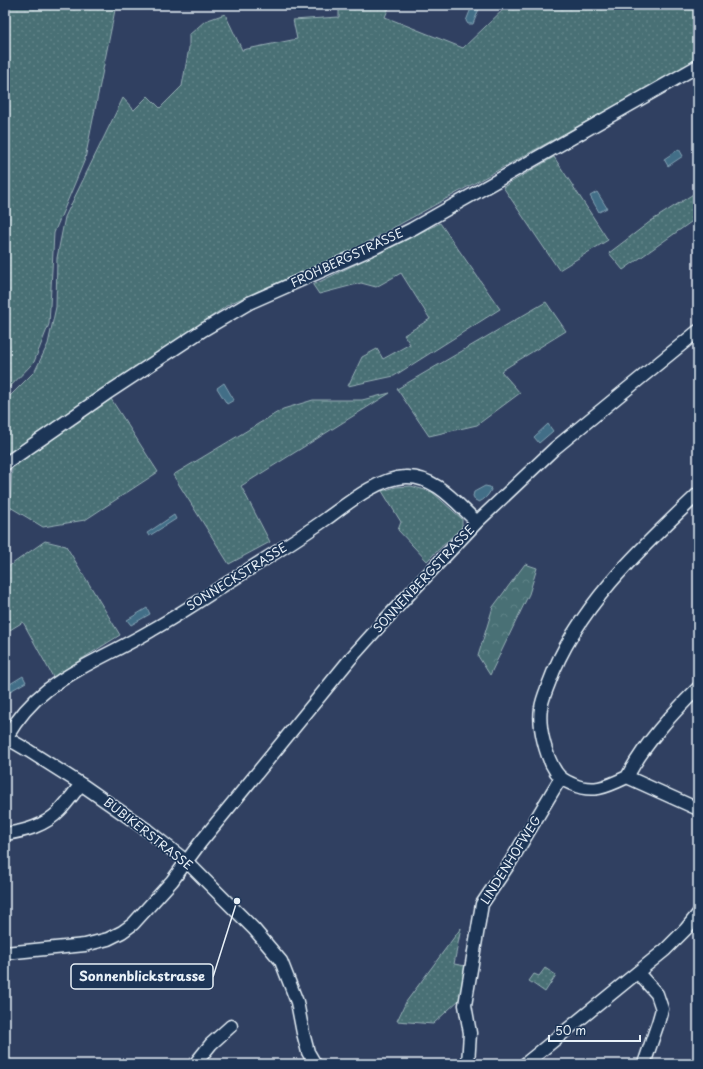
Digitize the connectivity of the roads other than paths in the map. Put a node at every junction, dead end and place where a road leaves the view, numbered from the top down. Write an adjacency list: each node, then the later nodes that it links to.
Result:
1 (698, 66): 3 (street, FROHBERGSTRASSE)
2 (698, 331): 5 (street, SONNENBERGSTRASSE)
3 (5, 464)
4 (698, 494): 9 (street)
5 (477, 522): 7 (street, SONNECKSTRASSE); 13 (street, SONNENBERGSTRASSE)
6 (698, 688): 8 (street)
7 (6, 737): 10 (street, BUBIKERSTRASSE)
8 (627, 777): 9 (street); 11 (street)
9 (560, 779): 20 (street, LINDENHOFWEG)
10 (81, 784): 12 (street); 13 (street, BUBIKERSTRASSE)
11 (698, 809)
12 (5, 834)
13 (186, 861): 15 (street, SONNENBERGSTRASSE); 19 (street, BUBIKERSTRASSE)
14 (698, 914): 16 (street)
15 (5, 953)
16 (638, 973): 21 (street); 22 (street)
17 (230, 1026): 18 (street)
18 (195, 1064)
19 (315, 1064)
20 (468, 1064)
21 (525, 1064)
22 (644, 1064)

